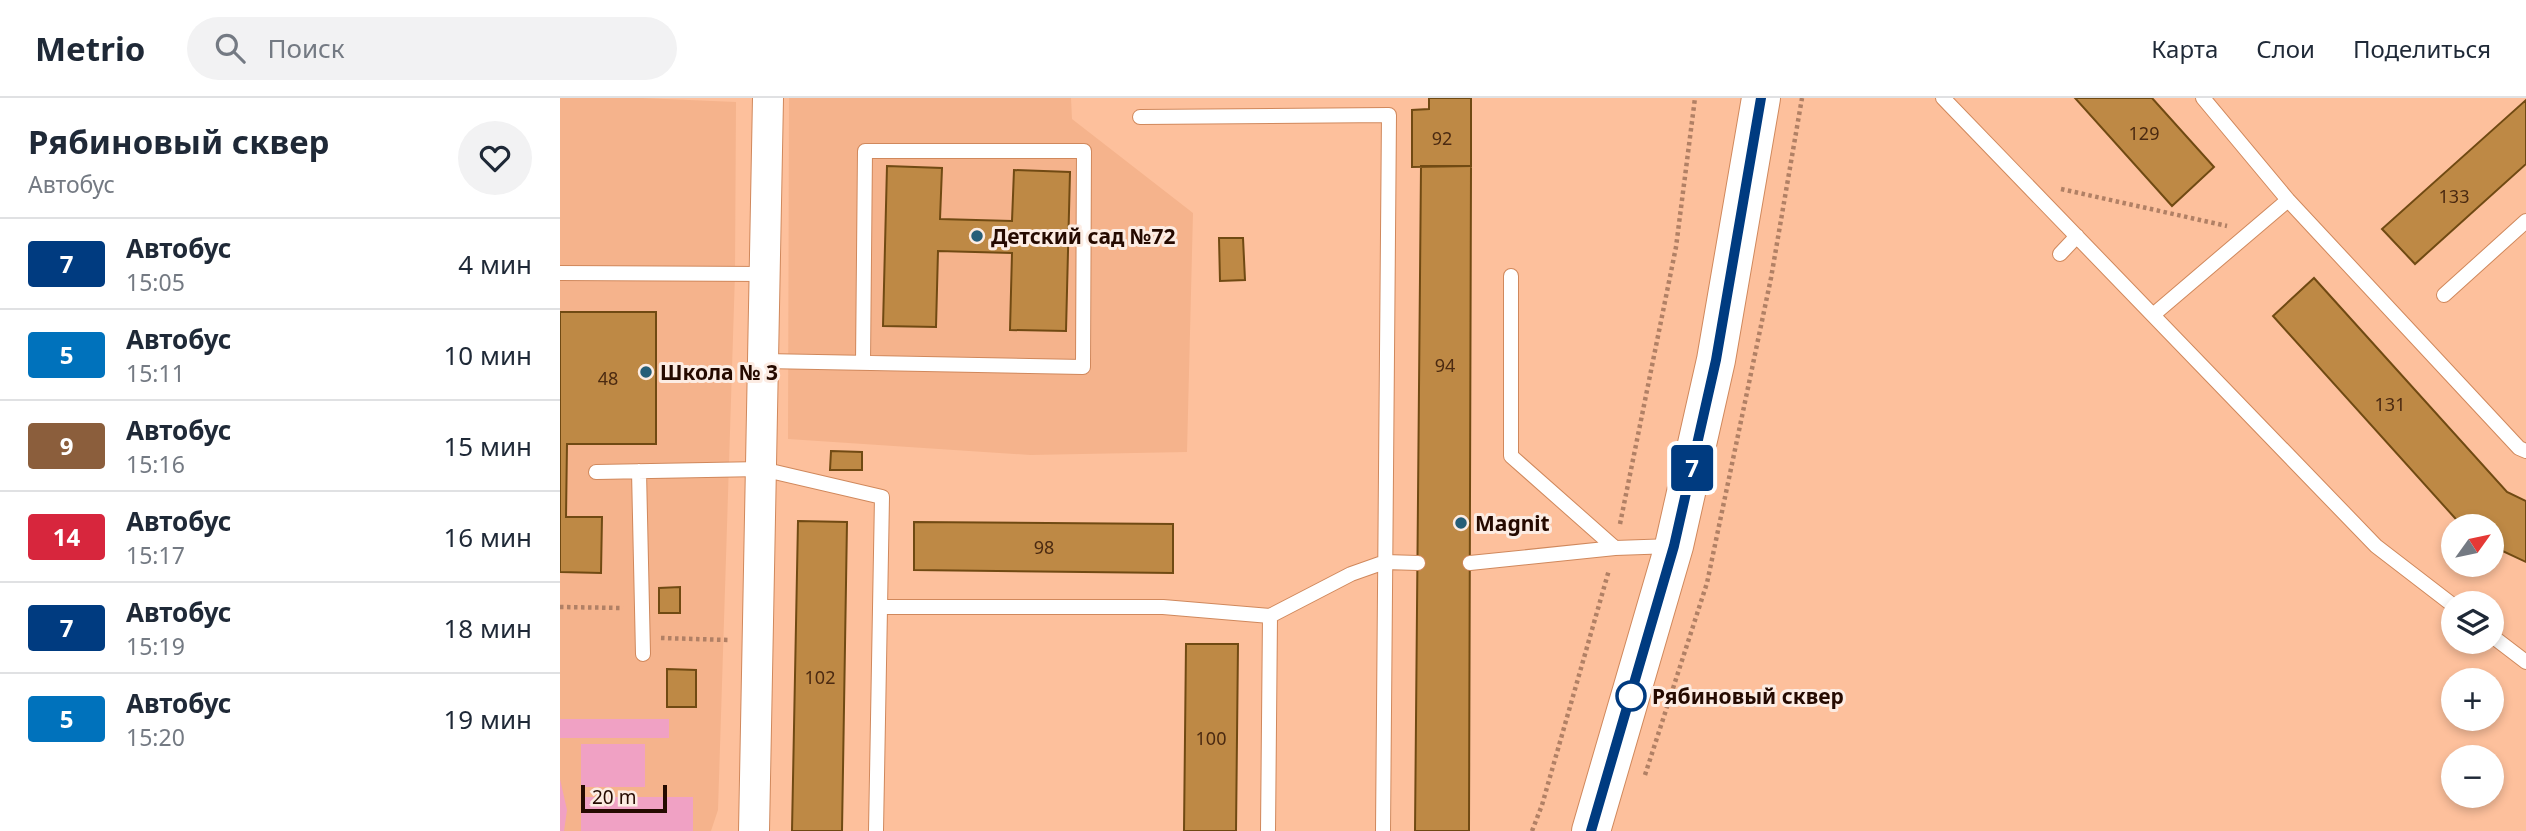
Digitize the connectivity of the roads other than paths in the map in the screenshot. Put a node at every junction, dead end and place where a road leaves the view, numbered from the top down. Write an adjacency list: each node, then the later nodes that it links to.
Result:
1 (768, 98): 11 (street)
2 (1761, 98): 21 (main road)
3 (1943, 98): 8 (lane)
4 (2203, 98): 6 (lane)
5 (1140, 117): 23 (lane)
6 (2288, 200): 14 (lane); 17 (lane)
7 (2526, 221): 13 (lane)
8 (2077, 236): 9 (lane); 14 (lane)
9 (2060, 254)
10 (560, 273): 11 (lane)
11 (765, 274): 15 (street)
12 (1511, 276): 22 (lane)
13 (2444, 295)
14 (2153, 315): 26 (lane)
15 (764, 361): 16 (lane); 18 (street)
16 (863, 363): 16 (lane)
17 (2526, 451)
18 (762, 469): 19 (lane); 27 (lane); 32 (street)
19 (639, 471): 20 (lane); 30 (lane)
20 (596, 472)
21 (1674, 546): 22 (lane); 36 (main road)
22 (1615, 548): 25 (lane)
23 (1385, 562): 24 (lane); 28 (lane); 35 (lane)
24 (1418, 563)
25 (1470, 563)
26 (2441, 596)
27 (880, 607): 28 (lane); 33 (lane)
28 (1270, 616): 34 (lane)
29 (2504, 645): 31 (lane)
30 (643, 654)
31 (2526, 662)
32 (754, 831)
33 (876, 831)
34 (1268, 831)
35 (1383, 831)
36 (1591, 831)

